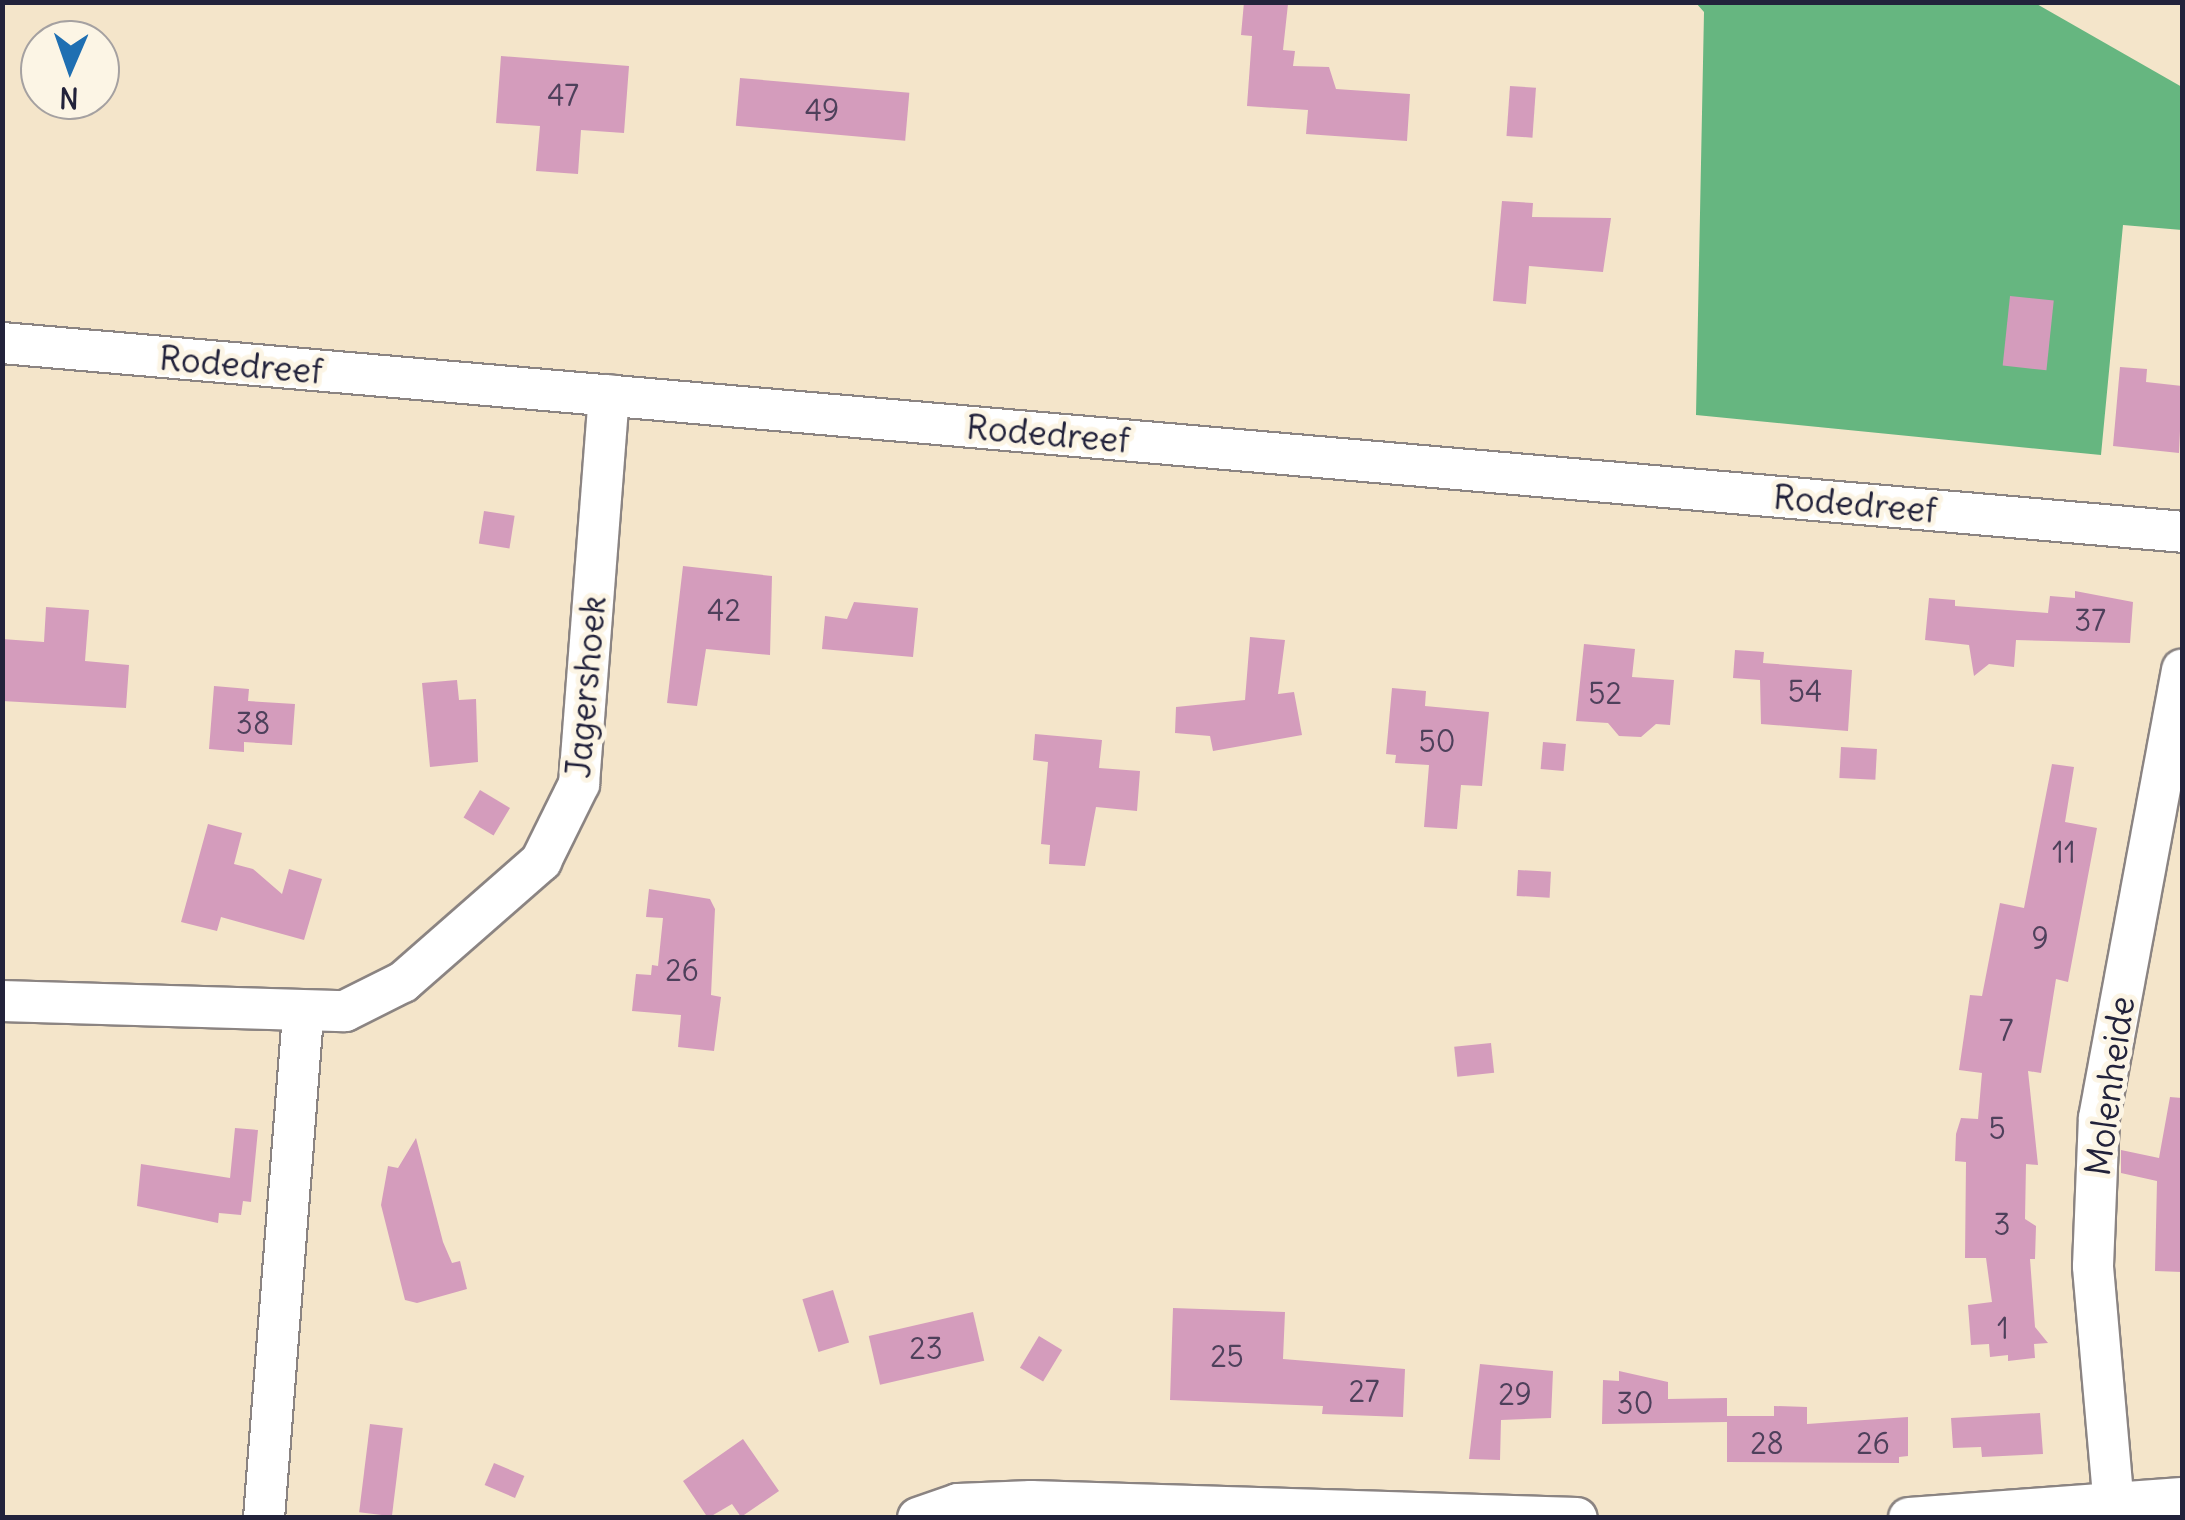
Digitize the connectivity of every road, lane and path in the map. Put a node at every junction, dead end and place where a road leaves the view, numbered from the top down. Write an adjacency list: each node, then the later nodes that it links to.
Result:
1 (2, 342): 2 (street, Rodedreef)
2 (609, 395): 3 (street, Rodedreef); 6 (street, Jagershoek)
3 (2182, 532)
4 (2182, 670): 8 (street, Molenheide)
5 (2, 1001): 6 (street, Jagershoek)
6 (304, 1015): 9 (street)
7 (2182, 1498): 8 (street)
8 (2114, 1507): 12 (street)
9 (264, 1518)
10 (918, 1518): 11 (street)
11 (1577, 1518)
12 (1909, 1518)

